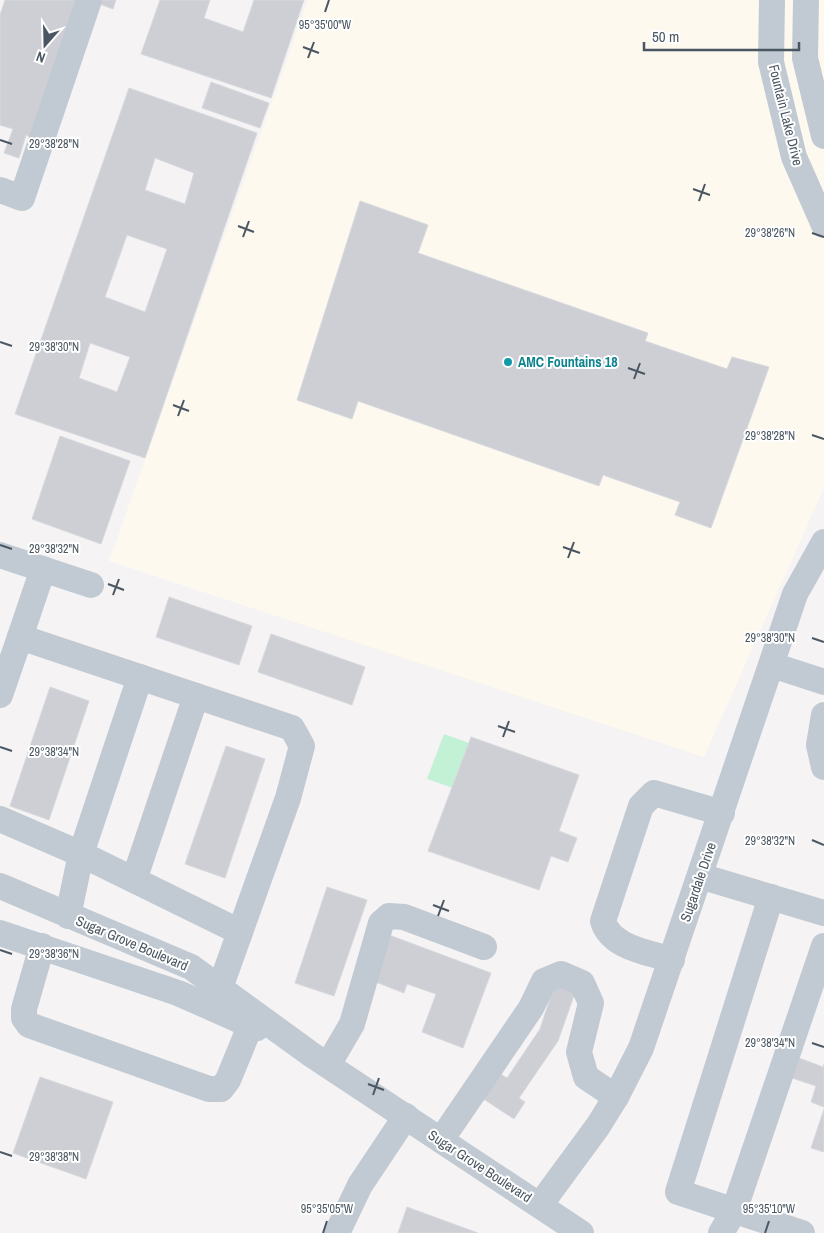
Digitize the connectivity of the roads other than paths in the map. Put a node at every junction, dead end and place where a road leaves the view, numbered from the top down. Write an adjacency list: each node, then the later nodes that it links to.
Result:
1 (89, 0): 7 (street)
2 (772, 0): 6 (street, Fountain Lake Drive)
3 (806, 0): 4 (street)
4 (824, 136)
5 (824, 145): 6 (street)
6 (794, 157): 8 (street, Fountain Lake Drive)
7 (0, 190)
8 (824, 226)
9 (824, 542): 14 (street, Sugardale Drive)
10 (0, 555): 11 (street)
11 (43, 569): 12 (street); 13 (street)
12 (91, 585)
13 (20, 637): 15 (street); 17 (street)
14 (772, 665): 16 (street); 21 (street, Sugardale Drive)
15 (140, 677): 18 (street); 23 (street)
16 (824, 682)
17 (0, 695)
18 (196, 696): 25 (street); 30 (street)
19 (824, 715): 20 (street)
20 (824, 767)
21 (722, 813): 24 (street, Sugardale Drive); 35 (street)
22 (0, 819): 23 (street)
23 (81, 854): 25 (street); 29 (street)
24 (700, 876): 27 (street); 35 (street, Sugardale Drive)
25 (134, 880): 30 (street)
26 (0, 886): 29 (street, Sugar Grove Boulevard)
27 (771, 897): 28 (street); 43 (street)
28 (824, 913)
29 (68, 916): 36 (street, Sugar Grove Boulevard)
30 (240, 932): 36 (street)
31 (0, 933): 32 (street, Sugar Grove Boulevard)
32 (42, 946): 37 (street, Sugar Grove Boulevard); 37 (street)
33 (824, 946): 43 (street)
34 (484, 947): 38 (street)
35 (672, 960): 39 (street, Sugardale Drive)
36 (220, 988): 37 (street, Sugar Grove Boulevard)
37 (252, 1019): 38 (street, Sugar Grove Boulevard)
38 (328, 1065): 40 (street, Sugar Grove Boulevard)
39 (616, 1098): 41 (street); 42 (street, Sugardale Drive)
40 (406, 1116): 41 (street, Sugar Grove Boulevard); 44 (street)
41 (442, 1140): 42 (street, Sugar Grove Boulevard)
42 (540, 1205): 45 (street, Sugar Grove Boulevard)
43 (734, 1211): 46 (street); 47 (street)
44 (338, 1233)
45 (581, 1233)
46 (720, 1233)
47 (802, 1233)

